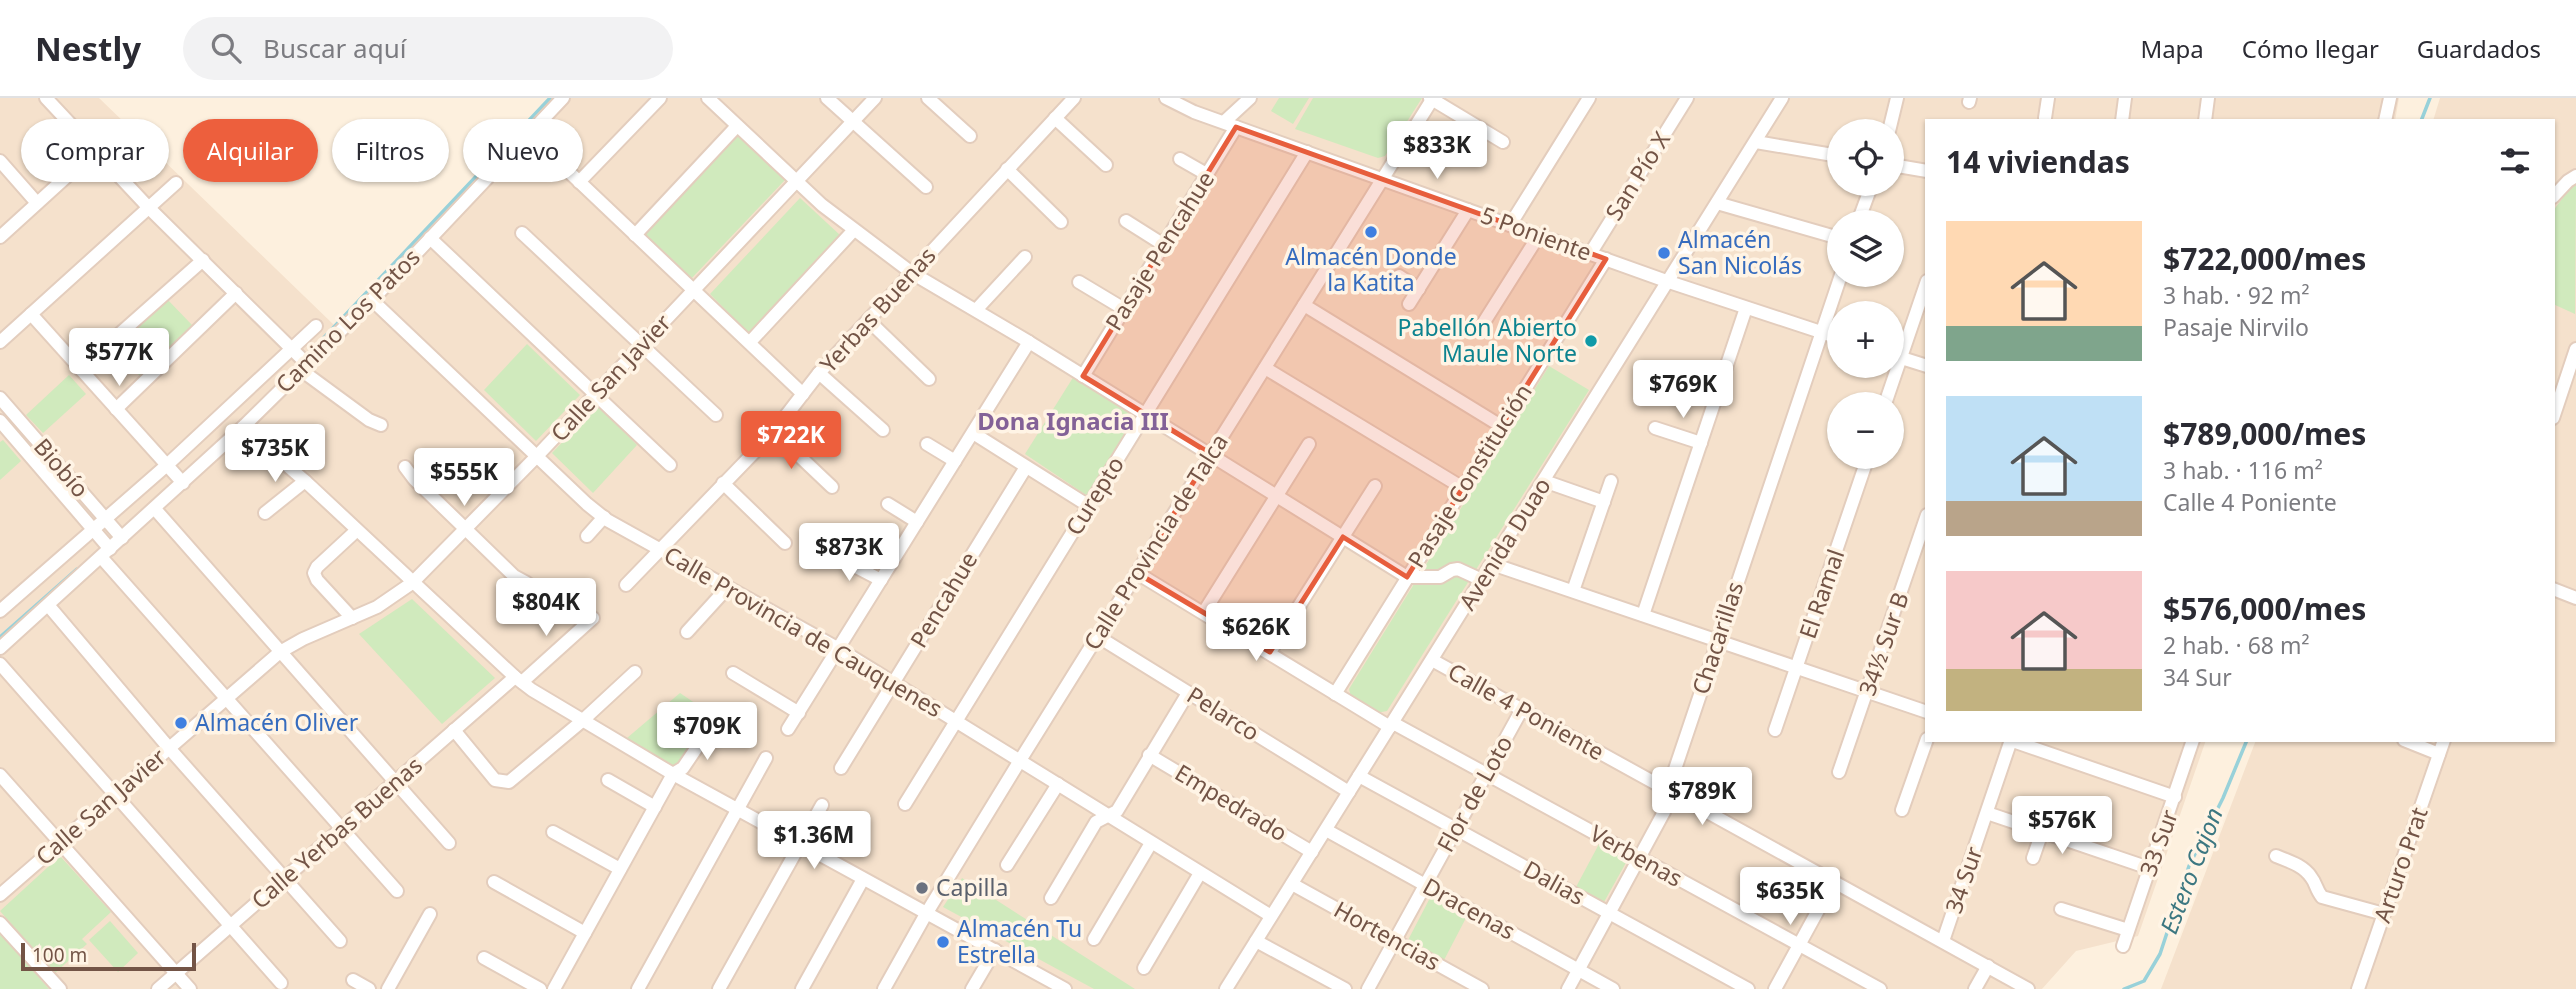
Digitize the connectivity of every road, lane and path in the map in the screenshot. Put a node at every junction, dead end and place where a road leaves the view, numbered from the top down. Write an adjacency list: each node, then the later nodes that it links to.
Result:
1 (46, 98): 22 (street)
2 (563, 98): 23 (street, Camino Los Patos)
3 (660, 98): 44 (street)
4 (708, 98): 30 (street)
5 (827, 98): 28 (street)
6 (876, 98): 28 (street, Calle San Javier)
7 (928, 98): 31 (street)
8 (1074, 98): 20 (street, Yerbas Buenas)
9 (1166, 98): 29 (street, 5 Poniente)
10 (1250, 98): 29 (street, Pasaje Pencahue)
11 (1432, 98): 32 (street); 45 (street, Calle Provincia de Talca)
12 (1589, 98): 60 (street)
13 (1687, 98): 69 (street, San Pío X)
14 (1782, 98): 33 (street, Avenida Duao)
15 (1897, 98): 24 (street)
16 (2048, 98): 21 (street)
17 (2125, 98): 25 (street)
18 (2207, 98): 26 (street)
19 (2389, 98): 27 (street)
20 (1055, 118): 38 (street); 40 (street, Yerbas Buenas)
21 (2045, 118)
22 (65, 119)
23 (543, 119)
24 (1892, 119)
25 (2122, 119)
26 (2204, 119)
27 (2385, 119)
28 (853, 122): 50 (street, Calle San Javier); 52 (street)
29 (1230, 124): 34 (street, 5 Poniente); 42 (street, Pasaje Pencahue)
30 (737, 126): 50 (street); 63 (street)
31 (970, 136)
32 (1503, 142)
33 (1756, 142): 35 (street); 55 (street, Avenida Duao)
34 (1307, 152): 45 (street, 5 Poniente); 115 (street, Curepto)
35 (1827, 154)
36 (1180, 159): 42 (street)
37 (0, 161): 54 (street)
38 (1106, 165)
39 (1904, 167): 41 (street)
40 (1007, 169): 59 (street); 73 (street, Yerbas Buenas)
41 (1925, 171)
42 (1208, 175): 68 (street, Pasaje Pencahue)
43 (2576, 176): 53 (street)
44 (583, 178)
45 (1383, 179): 57 (street, 5 Poniente); 84 (street, Calle Provincia de Talca)
46 (60, 182): 54 (street)
47 (124, 182): 56 (street)
48 (484, 182): 67 (street, Camino Los Patos)
49 (579, 182): 63 (street)
50 (796, 182): 61 (street); 80 (street, Calle San Javier)
51 (176, 183): 56 (street)
52 (926, 187)
53 (2555, 195)
54 (37, 203): 66 (street)
55 (1717, 203): 65 (street); 76 (street, Avenida Duao)
56 (149, 208): 72 (street); 88 (street)
57 (1468, 210): 60 (street, 5 Poniente); 79 (street)
58 (1126, 221): 68 (street)
59 (1060, 222)
60 (1510, 225): 64 (street, 5 Poniente)
61 (853, 231): 73 (street); 96 (street)
62 (522, 233): 98 (street)
63 (635, 235): 80 (street)
64 (1539, 235): 69 (street, 5 Poniente); 91 (street)
65 (1827, 235)
66 (0, 237)
67 (430, 239): 82 (street, Camino Los Patos); 110 (street)
68 (1164, 245): 86 (street, Pasaje Pencahue)
69 (1590, 254): 71 (street, 5 Poniente)
70 (1025, 257): 87 (street)
71 (1606, 259): 76 (street, 5 Poniente); 118 (street, Pasaje Constitución)
72 (203, 260): 81 (street); 105 (street)
73 (912, 273): 87 (street); 89 (street, Yerbas Buenas)
74 (1399, 276): 79 (street)
75 (1079, 282): 86 (street)
76 (1669, 282): 85 (street, 5 Poniente); 136 (street, Avenida Duao)
77 (1925, 286): 94 (street)
78 (1836, 287): 92 (street, Chacarillas)
79 (1419, 289): 83 (street)
80 (694, 290): 96 (street); 98 (street, Calle San Javier)
81 (236, 293): 99 (street); 112 (street)
82 (372, 300): 103 (street, Camino Los Patos); 128 (street, Calle Provincia de Cauquenes)
83 (1409, 304)
84 (1304, 305): 104 (street, Calle Provincia de Talca); 118 (street)
85 (1746, 308): 92 (street, 5 Poniente); 124 (street)
86 (1124, 309): 107 (street, Pasaje Pencahue)
87 (976, 310): 97 (street)
88 (31, 314): 95 (street); 105 (street)
89 (868, 320): 106 (street, Yerbas Buenas); 108 (street)
90 (316, 326): 99 (street, Camino Los Patos)
91 (1479, 330)
92 (1821, 332): 93 (street, 5 Poniente); 183 (street, Chacarillas)
93 (1827, 334)
94 (1904, 337)
95 (0, 342)
96 (750, 342): 109 (street)
97 (1029, 342): 107 (street); 123 (street)
98 (641, 346): 110 (street, Calle San Javier); 114 (street)
99 (291, 349): 103 (street); 130 (street, Camino Los Patos)
100 (2576, 349): 113 (street)
101 (1904, 359): 102 (street)
102 (1925, 365)
103 (304, 367): 117 (street); 119 (street, Camino Los Patos)
104 (1265, 368): 127 (street, Calle Provincia de Talca); 142 (street)
105 (80, 369): 112 (street)
106 (819, 373): 109 (street, Yerbas Buenas); 121 (street)
107 (1083, 376): 115 (street)
108 (929, 379)
109 (803, 394): 122 (street, Yerbas Buenas)
110 (594, 396): 128 (street, Calle San Javier); 131 (street)
111 (0, 398): 150 (street, Biobío)
112 (116, 409): 130 (street)
113 (2555, 412)
114 (716, 415)
115 (1145, 415): 127 (street); 146 (street, Curepto)
116 (0, 421): 153 (street, Biobío)
117 (381, 425)
118 (1501, 426): 142 (street, Pasaje Constitución)
119 (243, 427): 135 (street); 138 (street, Camino Los Patos)
120 (1655, 428): 124 (street)
121 (883, 430)
122 (774, 432): 139 (street, Yerbas Buenas); 141 (street)
123 (973, 433): 129 (street); 133 (street)
124 (1700, 443): 178 (street)
125 (927, 444): 129 (street)
126 (1309, 444): 143 (street)
127 (1211, 454): 143 (street); 164 (street, Calle Provincia de Talca)
128 (538, 455): 149 (street, Calle Provincia de Cauquenes); 155 (street, Calle San Javier)
129 (955, 461): 152 (street)
130 (167, 465): 138 (street); 150 (street, Camino Los Patos)
131 (670, 465)
132 (405, 467): 155 (street)
133 (1026, 467): 146 (street); 194 (street, Pencahue)
134 (1864, 469): 190 (street, El Ramal)
135 (305, 481): 148 (street); 154 (street)
136 (1544, 481): 144 (street); 163 (street, Avenida Duao)
137 (1611, 481): 144 (street)
138 (183, 483): 147 (street, Camino Los Patos)
139 (723, 483): 159 (street); 160 (street, Yerbas Buenas)
140 (1376, 486): 157 (street)
141 (832, 487)
142 (1463, 488): 165 (street, Pasaje Constitución)
143 (1278, 495): 157 (street); 177 (street)
144 (1604, 502): 173 (street)
145 (888, 504): 152 (street)
146 (1089, 506): 204 (street, Curepto)
147 (155, 509): 158 (street, Camino Los Patos); 186 (street)
148 (265, 513)
149 (604, 517): 156 (street); 160 (street, Calle Provincia de Cauquenes)
150 (105, 519): 153 (street, Camino Los Patos); 158 (street, Biobío)
151 (1925, 521): 195 (street, 34½ Sur B)
152 (917, 522): 166 (street)
153 (93, 529): 161 (street, Biobío); 176 (street, Camino Los Patos)
154 (357, 530): 168 (street); 179 (street)
155 (466, 530): 168 (street, Calle San Javier); 169 (street)
156 (587, 536)
157 (1343, 537): 165 (street); 187 (street)
158 (122, 538): 161 (street, Camino Los Patos)
159 (785, 543)
160 (661, 549): 170 (street, Yerbas Buenas); 171 (street, Calle Provincia de Cauquenes)
161 (106, 553): 175 (street, Camino Los Patos); 198 (street, Biobío)
162 (833, 555): 166 (street)
163 (1492, 564): 167 (street, Avenida Duao); 173 (street)
164 (1137, 573): 177 (street, Verbenas); 182 (street, Calle Provincia de Talca)
165 (1407, 578): 167 (street); 197 (street, Pasaje Constitución)
166 (881, 580): 185 (street)
167 (1482, 580): 188 (street, Avenida Duao)
168 (412, 583): 179 (street, Calle San Javier); 193 (street)
169 (527, 583)
170 (626, 585)
171 (729, 587): 181 (street); 185 (street, Calle Provincia de Cauquenes)
172 (2555, 590): 174 (street)
173 (1573, 591): 178 (street)
174 (2576, 598)
175 (48, 605): 184 (street, Camino Los Patos); 215 (street)
176 (0, 611)
177 (1204, 612): 187 (street, Verbenas)
178 (1643, 615): 183 (street)
179 (352, 618): 186 (street, Calle San Javier)
180 (593, 618): 193 (street, Calle Yerbas Buenas)
181 (687, 632)
182 (1097, 636): 196 (street, Pelarco); 219 (street, Calle Provincia de Talca)
183 (1717, 640): 190 (street); 229 (street, Chacarillas)
184 (0, 648)
185 (839, 649): 194 (street, Calle Provincia de Cauquenes); 201 (street)
186 (279, 652): 198 (street, Calle San Javier); 227 (street)
187 (1270, 652): 197 (street, Verbenas)
188 (1432, 660): 199 (street, Calle 4 Poniente); 205 (street, Avenida Duao)
189 (0, 664): 231 (street)
190 (1797, 667): 195 (street); 208 (street, El Ramal)
191 (635, 672): 202 (street)
192 (733, 673): 201 (street)
193 (518, 679): 202 (street); 207 (street, Calle Yerbas Buenas)
194 (893, 683): 204 (street, Calle Provincia de Cauquenes); 220 (street, Pencahue)
195 (1868, 691): 200 (street); 221 (street, 34½ Sur B)
196 (1188, 693): 217 (street); 230 (street, Pelarco)
197 (1335, 694): 205 (street, Verbenas)
198 (226, 699): 215 (street, Calle San Javier); 240 (street, Biobío)
199 (1522, 709): 223 (street, Flor de Loto); 229 (street, Calle 4 Poniente)
200 (1925, 711)
201 (799, 713): 206 (street)
202 (582, 721): 207 (street); 222 (street)
203 (714, 722): 222 (street)
204 (955, 722): 219 (street, Calle Provincia de Cauquenes); 233 (street, Curepto)
205 (1392, 725): 223 (street, Verbenas); 225 (street, Avenida Duao)
206 (789, 729)
207 (454, 730): 227 (street, Calle Yerbas Buenas)
208 (1775, 730)
209 (1926, 742): 237 (street)
210 (2010, 742): 238 (street, 34 Sur)
211 (2017, 742): 232 (street)
212 (2192, 742): 232 (street, 33 Sur)
213 (2409, 742): 216 (street)
214 (2443, 742): 216 (street, Arturo Prat)
215 (169, 748): 231 (street, Calle San Javier); 257 (street)
216 (2439, 754): 270 (street, Arturo Prat)
217 (1149, 755): 239 (street); 249 (street, Empedrado)
218 (766, 758): 236 (street)
219 (1019, 762): 228 (street, Calle Provincia de Cauquenes); 268 (street, Calle Provincia de Talca)
220 (841, 768)
221 (1839, 772)
222 (673, 774): 235 (street); 236 (street)
223 (1486, 774): 241 (street, Flor de Loto); 251 (street, Verbenas)
224 (0, 775): 245 (street)
225 (1359, 776): 230 (street, Avenida Duao); 241 (street, Dalias)
226 (608, 780): 235 (street)
227 (395, 782): 240 (street, Calle Yerbas Buenas); 246 (street)
228 (1058, 785): 239 (street, Calle Provincia de Cauquenes); 253 (street)
229 (1668, 790): 251 (street, Chacarillas); 259 (street, Calle 4 Poniente)
230 (1349, 792): 242 (street, Avenida Duao)
231 (114, 795): 245 (street, Calle San Javier); 273 (street)
232 (2175, 797): 254 (street, 33 Sur)
233 (905, 804)
234 (822, 805): 248 (street)
235 (655, 807): 255 (street)
236 (737, 810): 248 (street); 299 (street)
237 (1902, 810)
238 (1987, 813): 244 (street); 280 (street, 34 Sur)
239 (1108, 816): 247 (street, Calle Provincia de Cauquenes); 265 (street)
240 (341, 828): 257 (street, Calle Yerbas Buenas); 263 (street, Biobío)
241 (1456, 829): 262 (street, Flor de Loto); 269 (street, Dalias)
242 (1326, 830): 249 (street, Avenida Duao); 262 (street, Dracenas)
243 (552, 832): 255 (street)
244 (2042, 832): 252 (street); 254 (street)
245 (60, 843): 264 (street, Calle San Javier); 288 (street)
246 (449, 843)
247 (1151, 843): 256 (street, Calle Provincia de Cauquenes); 276 (street)
248 (800, 845): 258 (street); 300 (street)
249 (1312, 852): 261 (street, Avenida Duao)
250 (2276, 856): 270 (street)
251 (1640, 858): 269 (street, Chacarillas); 281 (street, Verbenas)
252 (2033, 858)
253 (1007, 865)
254 (2149, 868): 274 (street, 33 Sur)
255 (620, 869): 275 (street)
256 (1200, 873): 271 (street, Calle Provincia de Cauquenes); 286 (street)
257 (285, 878): 273 (street, Calle Yerbas Buenas); 278 (street)
258 (863, 879): 268 (street); 301 (street)
259 (1834, 881): 280 (street, Calle 4 Poniente); 281 (street)
260 (494, 882): 275 (street)
261 (1292, 884): 271 (street, Avenida Duao); 277 (street, Hortencias)
262 (1425, 885): 277 (street, Flor de Loto); 287 (street, Dracenas)
263 (397, 891)
264 (0, 895)
265 (1051, 898)
266 (2061, 909): 274 (street)
267 (430, 914): 296 (street)
268 (926, 914): 283 (street); 302 (street, Calle Provincia de Talca)
269 (1610, 914): 287 (street, Chacarillas); 310 (street, Dalias)
270 (2384, 914): 315 (street, Arturo Prat)
271 (1271, 916): 279 (street, Avenida Duao)
272 (0, 923): 292 (street)
273 (230, 926): 288 (street, Calle Yerbas Buenas); 290 (street)
274 (2128, 930): 282 (street, 33 Sur)
275 (585, 933): 298 (street)
276 (1094, 940)
277 (1395, 940): 306 (street, Flor de Loto); 307 (street, Hortencias)
278 (340, 941)
279 (1256, 941): 304 (street, Avenida Duao); 305 (street)
280 (1943, 941): 285 (street, Calle 4 Poniente)
281 (1799, 945): 311 (street); 312 (street, Verbenas)
282 (2123, 946)
283 (995, 950): 291 (street); 303 (street)
284 (484, 958): 297 (street)
285 (1988, 966): 313 (street); 314 (street, Calle 4 Poniente)
286 (1144, 968)
287 (1578, 970): 308 (street, Chacarillas); 309 (street, Dracenas)
288 (176, 974): 293 (street, Calle Yerbas Buenas); 294 (street)
289 (353, 980): 295 (street)
290 (281, 983)
291 (1060, 988)
292 (60, 989)
293 (158, 989)
294 (190, 989)
295 (369, 989)
296 (388, 989)
297 (540, 989)
298 (554, 989)
299 (638, 989)
300 (719, 989)
301 (802, 989)
302 (884, 989)
303 (972, 989)
304 (1226, 989)
305 (1345, 989)
306 (1368, 989)
307 (1482, 989)
308 (1568, 989)
309 (1613, 989)
310 (1748, 989)
311 (1775, 989)
312 (1880, 989)
313 (1975, 989)
314 (2028, 989)
315 (2358, 989)

